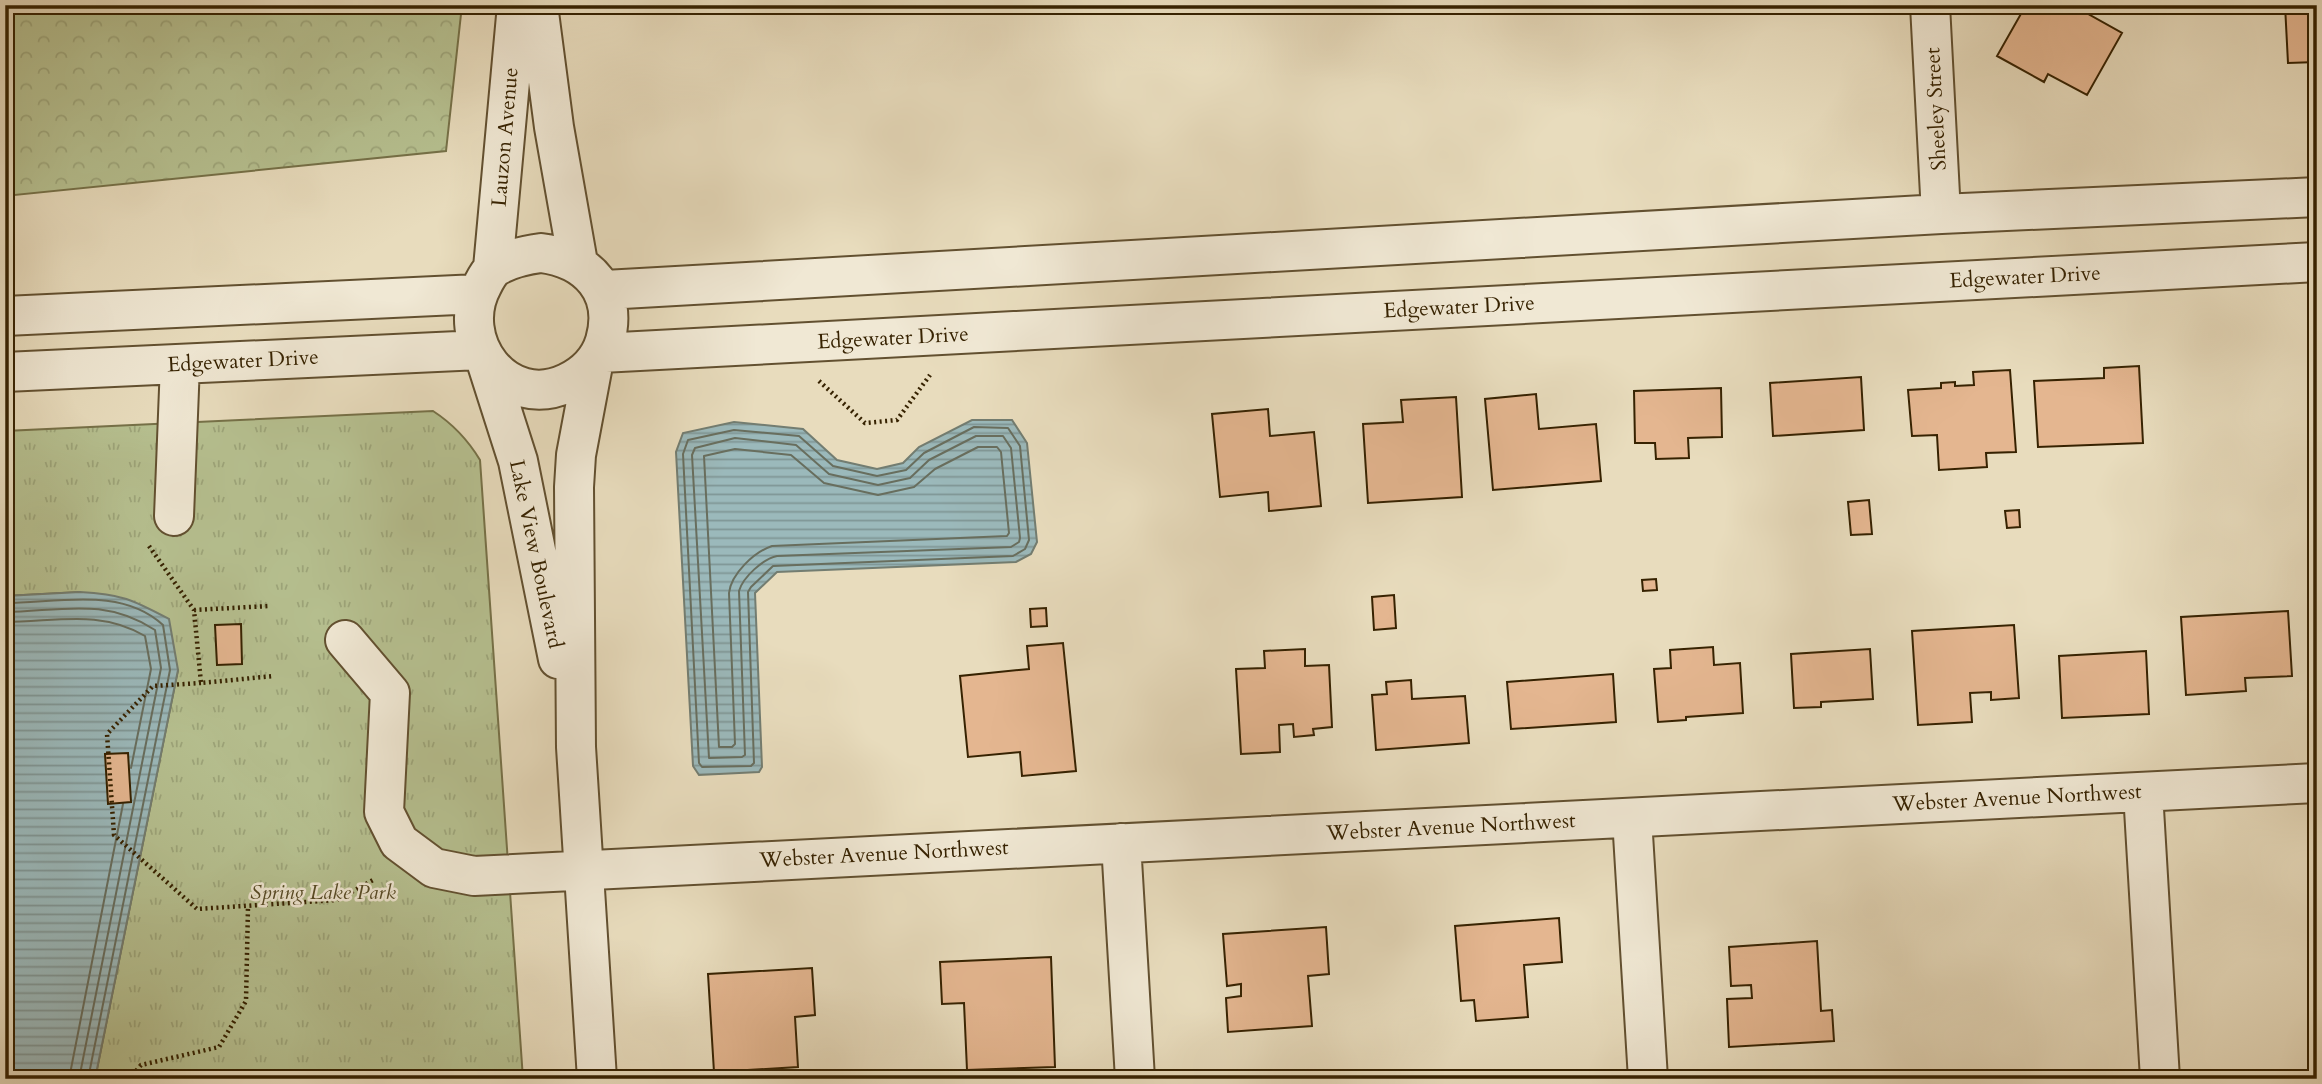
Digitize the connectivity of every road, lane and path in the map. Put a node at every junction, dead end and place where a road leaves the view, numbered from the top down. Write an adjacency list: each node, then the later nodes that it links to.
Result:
1 (517, 5): 8 (street, Lauzon Avenue)
2 (538, 5): 7 (street, Lauzon Avenue)
3 (1930, 5): 5 (street, Sheeley Street)
4 (2317, 197): 5 (street)
5 (1941, 214): 9 (street)
6 (2317, 262): 12 (street, Edgewater Drive)
7 (578, 263): 8 (street); 9 (street)
8 (485, 281): 10 (street); 11 (street)
9 (605, 290): 12 (street)
10 (5, 316)
11 (483, 357): 12 (street); 13 (street, Edgewater Drive); 24 (street, Lake View Boulevard)
12 (597, 359): 24 (street, Lake View Boulevard)
13 (180, 364): 14 (street, Edgewater Drive); 17 (street)
14 (5, 372)
15 (930, 375): 16 (path)
16 (818, 380)
17 (174, 516)
18 (146, 542): 20 (path)
19 (270, 606): 20 (path)
20 (194, 610): 23 (path)
21 (345, 640): 29 (street, Webster Avenue Northwest)
22 (274, 676): 23 (path)
23 (201, 683): 31 (path)
24 (576, 747): 29 (street, Lake View Boulevard)
25 (2317, 783): 26 (street, Webster Avenue Northwest)
26 (2143, 792): 27 (street, Webster Avenue Northwest); 36 (street)
27 (1632, 818): 28 (street, Webster Avenue Northwest); 35 (street)
28 (1121, 843): 29 (street, Webster Avenue Northwest); 34 (street)
29 (584, 869): 33 (street, Lake View Boulevard)
30 (373, 880): 31 (path)
31 (248, 906): 32 (path)
32 (129, 1079)
33 (597, 1079)
34 (1135, 1079)
35 (1648, 1079)
36 (2160, 1079)

